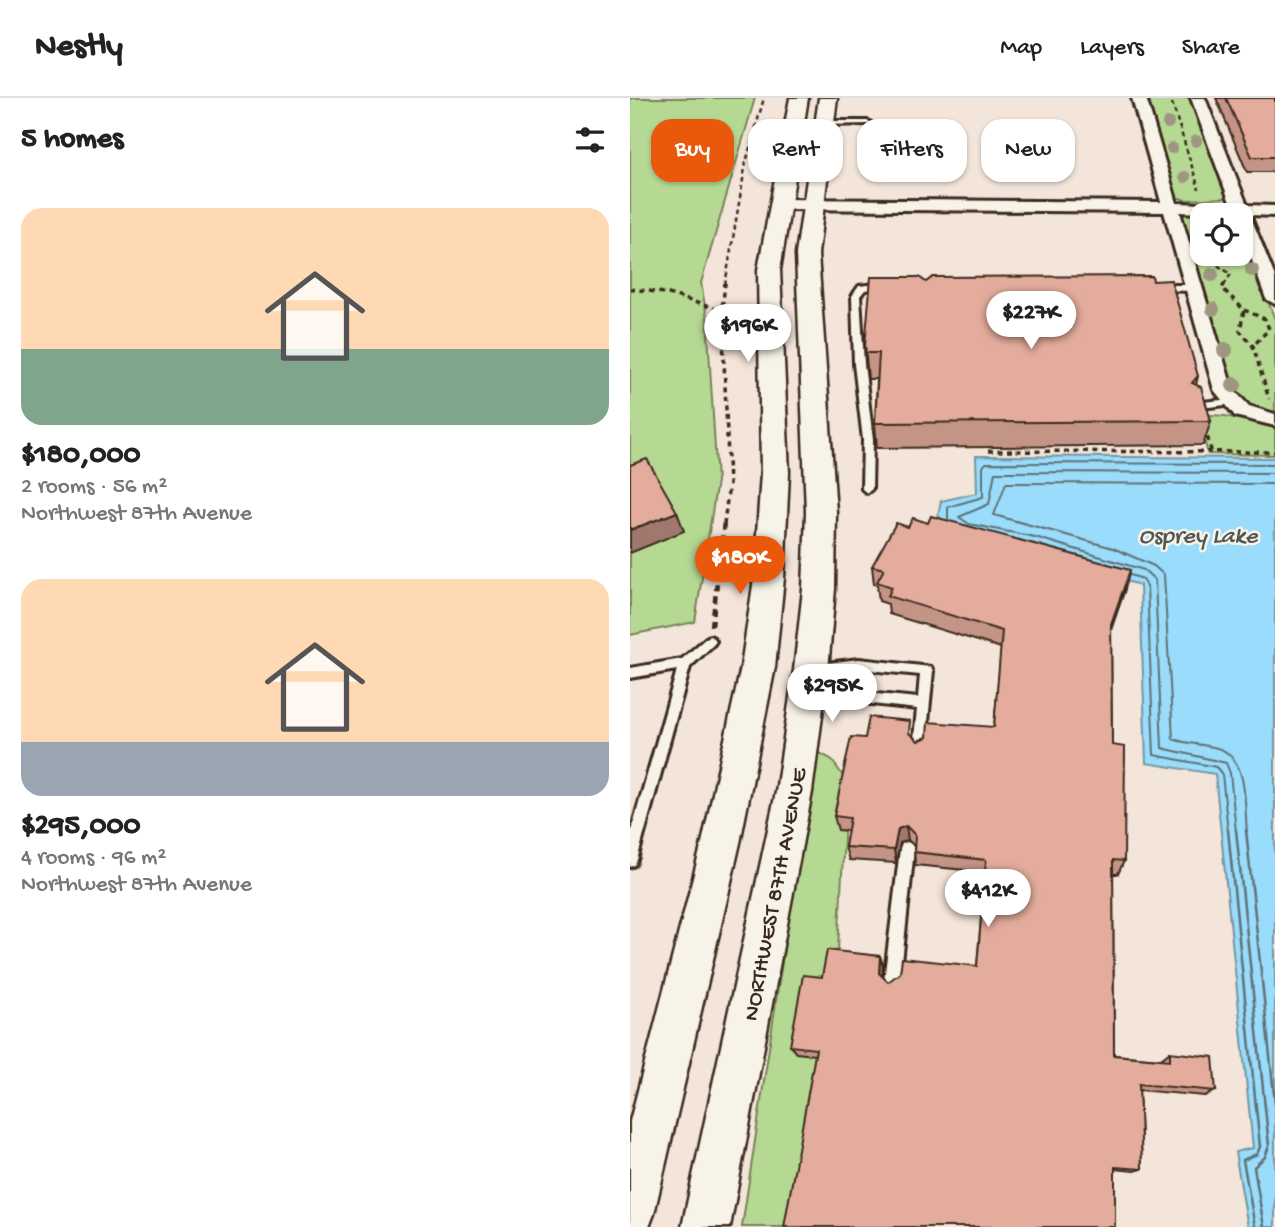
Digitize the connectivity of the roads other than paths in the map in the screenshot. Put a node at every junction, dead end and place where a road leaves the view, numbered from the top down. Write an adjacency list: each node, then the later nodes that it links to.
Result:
1 (799, 98): 9 (main road)
2 (828, 98): 5 (main road, NORTHWEST 87TH AVENUE)
3 (1139, 98): 10 (street)
4 (1198, 98): 8 (street)
5 (826, 119)
6 (817, 182): 7 (main road, NORTHWEST 87TH AVENUE)
7 (814, 203): 9 (street); 10 (street); 26 (main road, NORTHWEST 87TH AVENUE)
8 (1239, 203)
9 (779, 204): 25 (main road)
10 (1168, 206): 11 (street); 17 (street)
11 (1190, 207)
12 (1253, 210): 13 (street)
13 (1275, 211)
14 (1253, 241): 18 (street)
15 (902, 286): 22 (lane)
16 (1145, 287): 17 (lane)
17 (1194, 288): 19 (street)
18 (1275, 299)
19 (1231, 402): 20 (lane); 21 (street)
20 (1192, 407)
21 (1275, 420)
22 (867, 489)
23 (710, 641): 24 (lane)
24 (685, 664): 27 (lane); 31 (lane)
25 (758, 667): 26 (main road); 33 (main road)
26 (811, 670): 28 (lane); 28 (lane); 34 (main road, NORTHWEST 87TH AVENUE)
27 (630, 673)
28 (924, 704): 29 (lane)
29 (920, 748)
30 (907, 849): 32 (lane)
31 (630, 860)
32 (892, 981)
33 (630, 1214)
34 (706, 1227)

